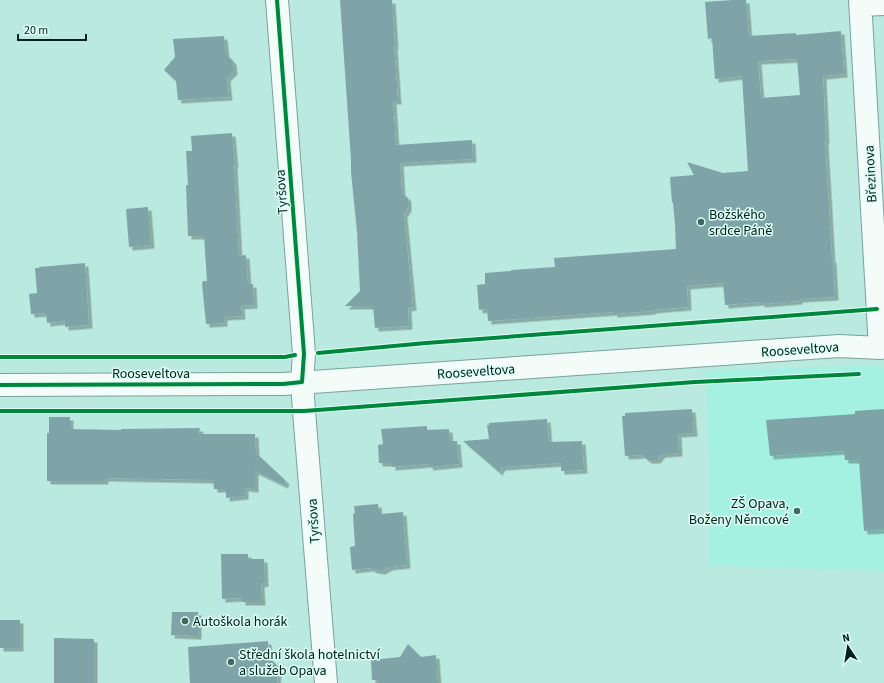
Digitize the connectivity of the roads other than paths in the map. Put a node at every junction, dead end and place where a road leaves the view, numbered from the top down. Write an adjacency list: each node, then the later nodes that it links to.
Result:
1 (277, 0): 5 (street, Tyršova)
2 (860, 3): 3 (street); 4 (street, Březinova)
3 (884, 4)
4 (882, 351): 5 (street, Rooseveltova)
5 (302, 382): 6 (street, Rooseveltova); 7 (street, Tyršova)
6 (0, 385)
7 (326, 683)

